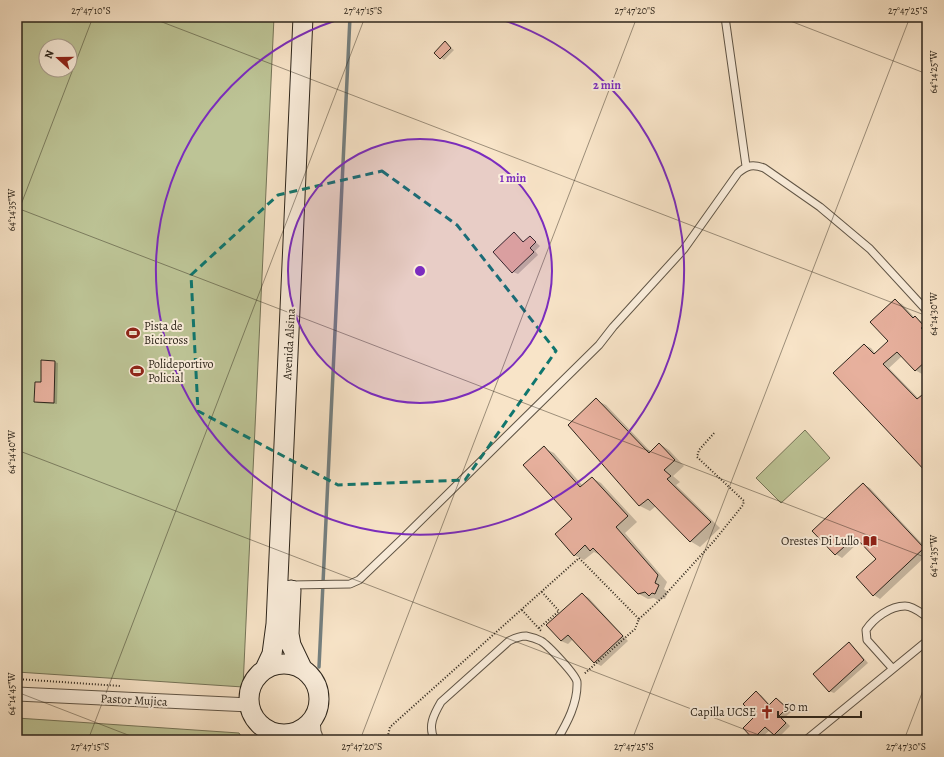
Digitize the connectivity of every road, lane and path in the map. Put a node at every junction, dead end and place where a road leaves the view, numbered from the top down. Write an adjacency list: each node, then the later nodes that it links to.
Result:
1 (303, 17): 18 (main road, Avenida Alsina)
2 (315, 17): 7 (main road, Avenida Alsina)
3 (725, 17): 4 (lane)
4 (746, 166): 5 (lane); 7 (lane)
5 (927, 311)
6 (715, 432): 11 (path)
7 (291, 585): 16 (main road, Avenida Alsina)
8 (542, 592): 12 (path)
9 (522, 610): 12 (path)
10 (927, 617): 17 (lane)
11 (639, 619)
12 (539, 628): 15 (path)
13 (635, 629): 20 (path)
14 (927, 641): 17 (lane)
15 (542, 642): 20 (lane); 27 (lane)
16 (302, 668): 18 (main road); 24 (main road, Avenida Alsina)
17 (893, 669): 29 (lane)
18 (261, 671): 23 (path); 23 (main road, Avenida Alsina)
19 (17, 680): 21 (path)
20 (577, 680): 28 (lane)
21 (126, 686)
22 (17, 694): 23 (street, Pastor Mujica)
23 (246, 699): 25 (main road)
24 (313, 718): 25 (main road); 26 (street)
25 (279, 736)
26 (317, 740)
27 (435, 740)
28 (557, 740)
29 (806, 740)

